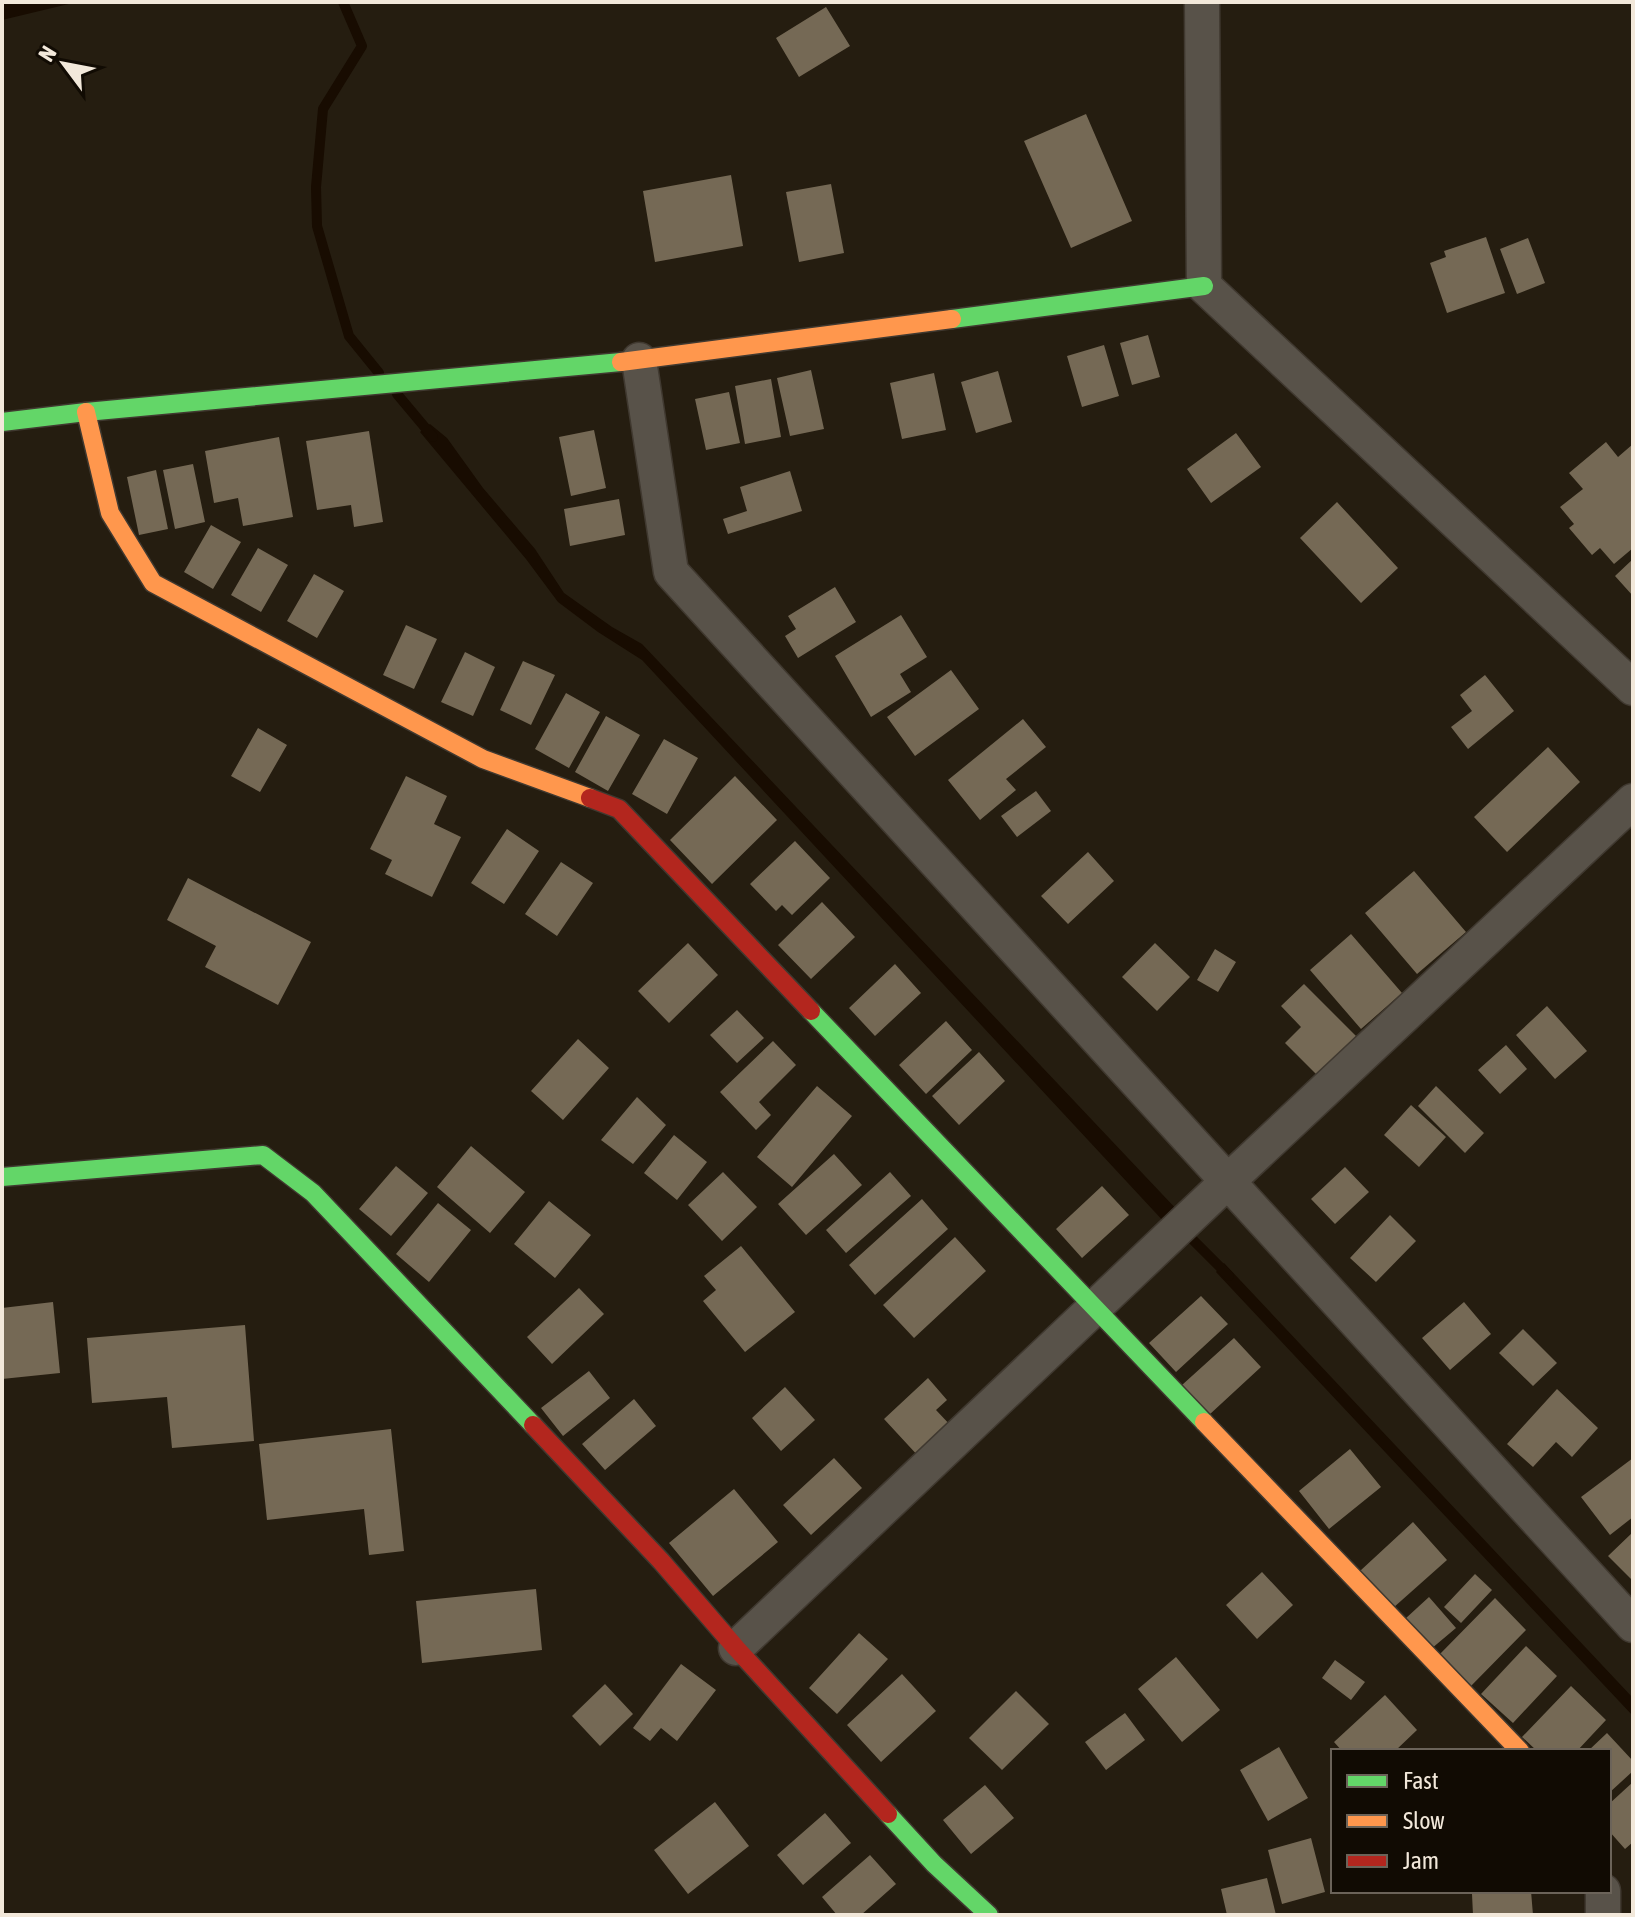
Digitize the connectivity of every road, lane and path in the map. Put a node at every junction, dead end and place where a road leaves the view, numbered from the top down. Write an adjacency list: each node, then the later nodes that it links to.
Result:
1 (1202, 2): 2 (street)
2 (1204, 286): 3 (street); 6 (street)
3 (639, 360): 4 (street); 9 (street)
4 (86, 412): 5 (street); 10 (street)
5 (2, 422)
6 (1633, 688)
7 (1633, 801): 9 (street)
8 (2, 1177): 12 (street)
9 (1227, 1182): 10 (street); 11 (street)
10 (1094, 1308): 12 (street); 13 (street)
11 (1633, 1625)
12 (736, 1648): 15 (street)
13 (1518, 1749)
14 (1603, 1893): 16 (street)
15 (989, 1915)
16 (1603, 1915)

